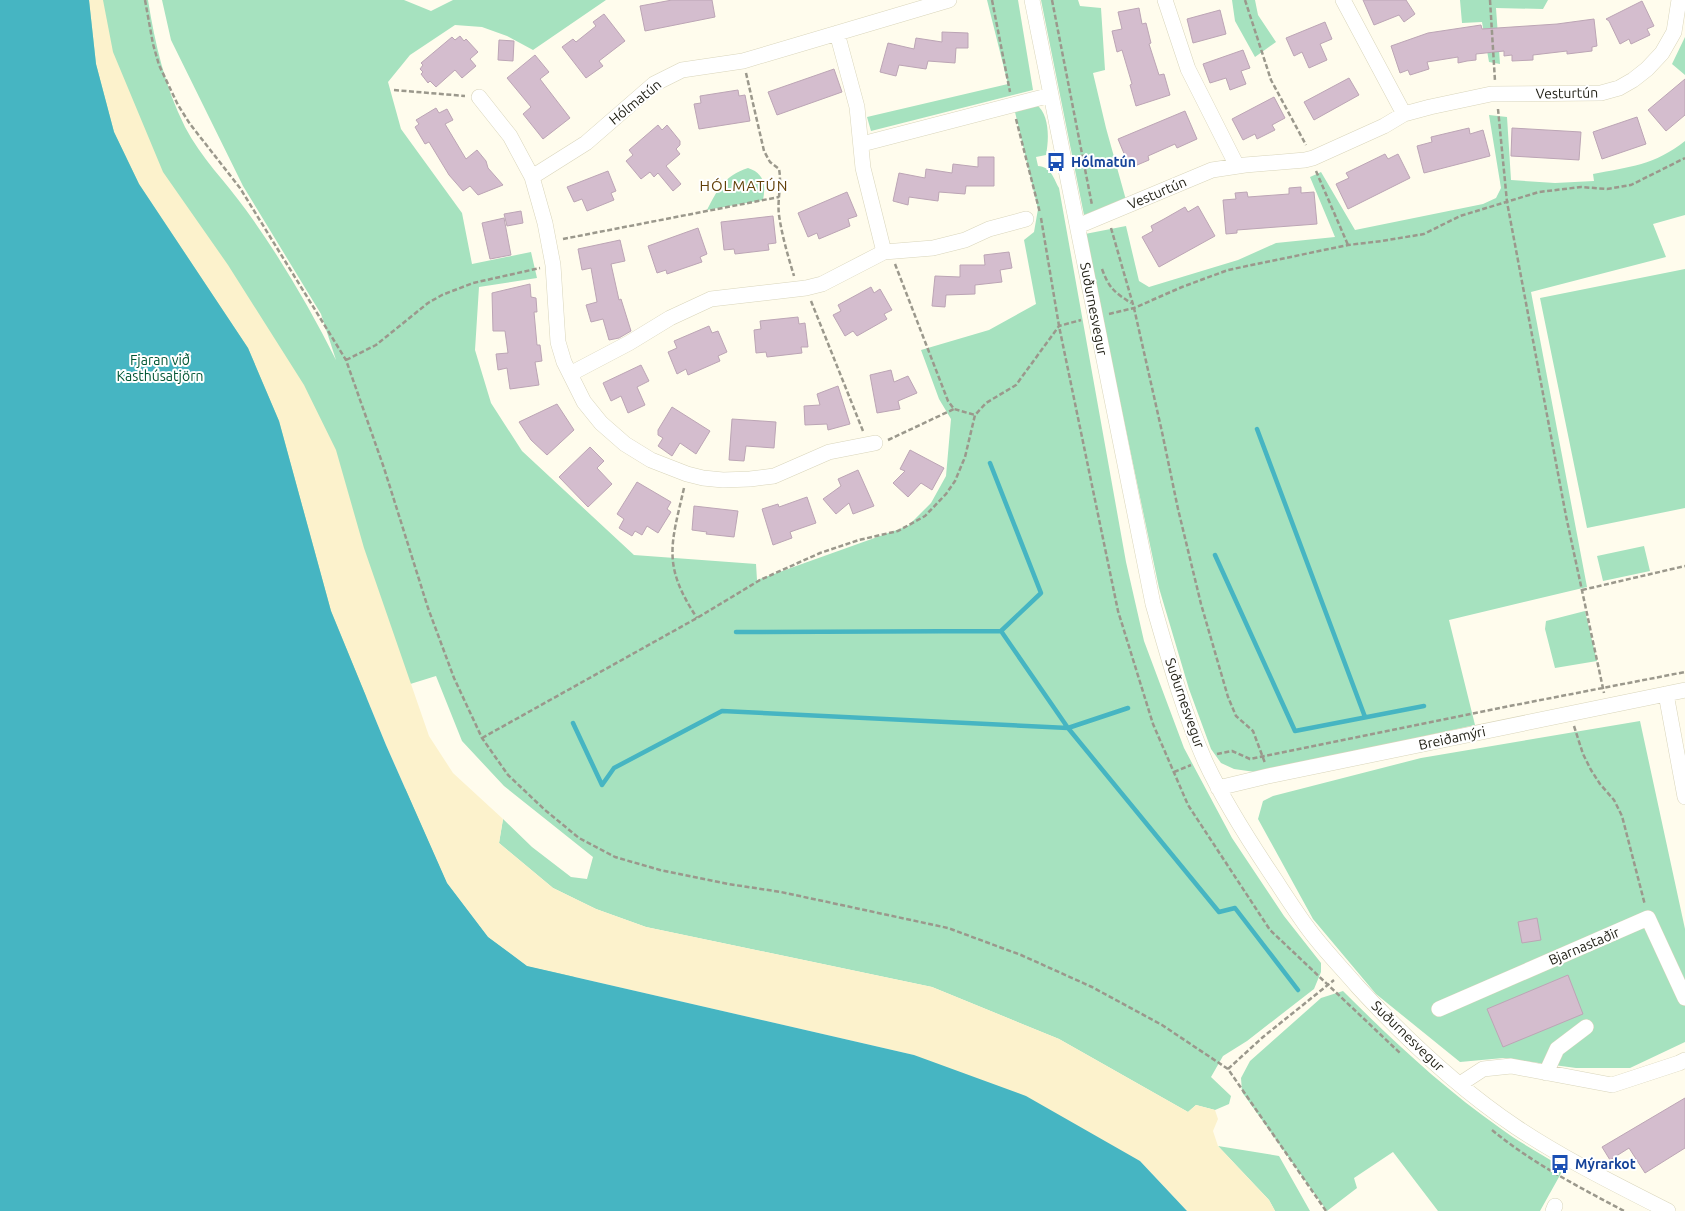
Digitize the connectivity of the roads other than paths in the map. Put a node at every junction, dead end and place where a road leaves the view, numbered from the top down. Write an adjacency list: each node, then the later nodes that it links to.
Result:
1 (950, 0): 6 (street, Hólmatún)
2 (1032, 0): 7 (street, Suðurnesvegur)
3 (1165, 0): 11 (street)
4 (1344, 0): 9 (street)
5 (1679, 0): 9 (street, Vesturtún)
6 (837, 33): 10 (street); 12 (street, Hólmatún)
7 (1051, 95): 10 (street); 14 (street, Suðurnesvegur)
8 (479, 97): 12 (street)
9 (1404, 114): 11 (street, Vesturtún)
10 (862, 144): 15 (street)
11 (1236, 166): 14 (street, Vesturtún)
12 (532, 177): 16 (street)
13 (1026, 219): 15 (street)
14 (1078, 226): 20 (street, Suðurnesvegur)
15 (887, 252): 16 (street)
16 (570, 374): 17 (street)
17 (872, 443)
18 (1685, 690): 19 (street, Breiðamýri)
19 (1666, 694): 20 (street, Breiðamýri); 21 (street)
20 (1218, 788): 27 (street, Suðurnesvegur)
21 (1685, 797)
22 (1685, 998): 23 (street, Bjarnastaðir)
23 (1440, 1009)
24 (1586, 1027): 26 (street)
25 (1685, 1060): 26 (street)
26 (1546, 1073): 27 (street)
27 (1460, 1084): 28 (street, Suðurnesvegur)
28 (1668, 1211)

